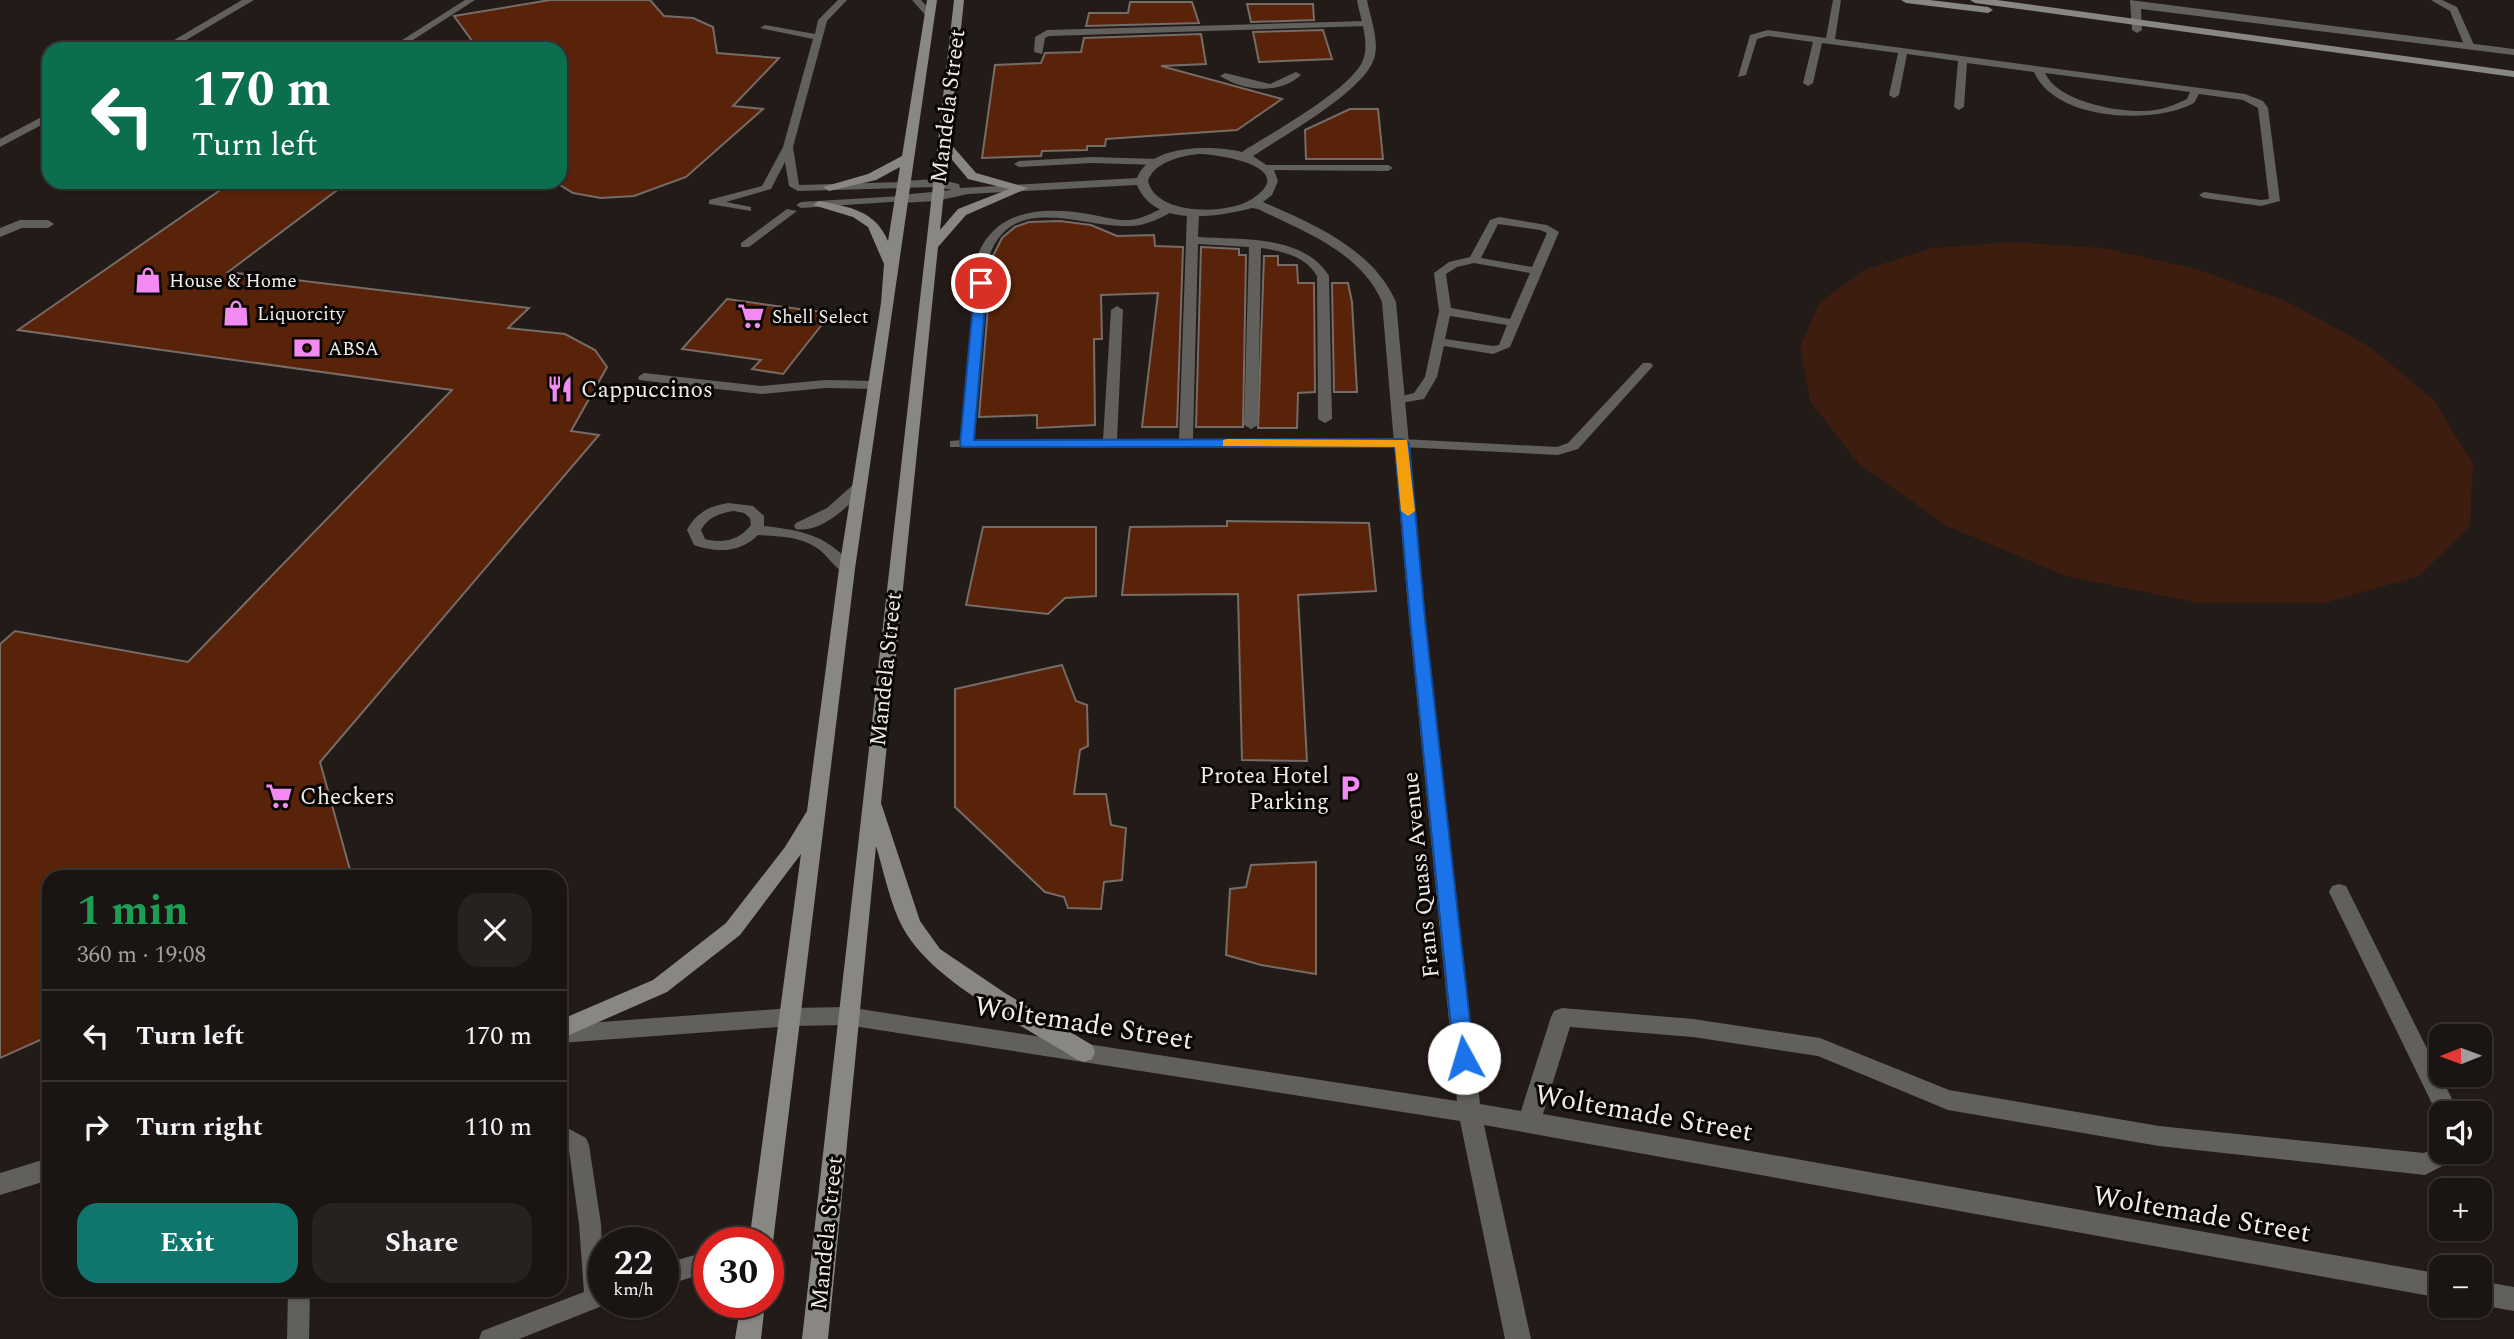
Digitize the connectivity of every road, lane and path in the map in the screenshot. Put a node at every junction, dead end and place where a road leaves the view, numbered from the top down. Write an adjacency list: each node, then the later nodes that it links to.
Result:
1 (249, 0): 20 (street)
2 (471, 0): 21 (lane)
3 (843, 0): 17 (lane)
4 (916, 0): 13 (lane)
5 (932, 0): 13 (main road, Mandela Street)
6 (959, 0): 37 (main road, Mandela Street)
7 (1362, 0): 14 (street)
8 (1837, 0): 19 (lane)
9 (1906, 0): 15 (main road)
10 (1976, 0): 15 (main road)
11 (2435, 0): 22 (lane)
12 (2136, 2): 15 (street); 22 (street)
13 (930, 15): 41 (main road, Mandela Street)
14 (1365, 24): 24 (lane); 40 (street)
15 (2136, 25): 28 (main road)
16 (765, 28): 17 (lane)
17 (816, 37): 39 (lane)
18 (1818, 39): 19 (lane); 30 (lane); 32 (lane)
19 (1830, 40): 23 (lane)
20 (176, 42)
21 (404, 42)
22 (2470, 47): 25 (street)
23 (1903, 50): 26 (lane); 34 (lane)
24 (1040, 52)
25 (2514, 52)
26 (1963, 59): 27 (lane); 35 (lane)
27 (2038, 69): 33 (lane); 33 (lane)
28 (2514, 74)
29 (1296, 75): 31 (lane)
30 (1741, 75)
31 (1225, 76)
32 (1808, 83)
33 (2195, 91): 51 (lane)
34 (1894, 96)
35 (1958, 107)
36 (42, 120): 38 (street)
37 (943, 142): 49 (main road); 50 (main road, Mandela Street)
38 (0, 144)
39 (788, 147): 48 (lane); 54 (lane)
40 (1244, 156): 42 (street); 44 (street)
41 (909, 157): 47 (main road, Mandela Street); 48 (main road)
42 (1157, 162): 43 (lane); 46 (street)
43 (1019, 164)
44 (1266, 168): 45 (lane); 53 (street)
45 (1388, 168)
46 (1141, 181): 49 (street); 55 (street)
47 (903, 185): 48 (lane); 50 (street); 52 (main road, Mandela Street)
48 (829, 187)
49 (1022, 188): 50 (street); 61 (main road)
50 (937, 190): 52 (street); 61 (main road, Mandela Street)
51 (2204, 195)
52 (901, 199): 54 (lane); 63 (main road, Mandela Street)
53 (1254, 204): 56 (street); 72 (street, Frans Quass Avenue)
54 (819, 205): 63 (main road)
55 (1171, 208): 56 (street); 75 (lane)
56 (1193, 213): 59 (lane)
57 (48, 224): 58 (street)
58 (0, 233)
59 (1193, 240): 60 (lane); 76 (lane)
60 (1255, 243): 73 (lane); 74 (lane)
61 (930, 248): 82 (main road, Mandela Street)
62 (1474, 260): 64 (lane); 64 (lane); 66 (lane)
63 (890, 267): 71 (main road, Mandela Street)
64 (1536, 271): 67 (lane)
65 (1117, 310): 75 (lane)
66 (1445, 311): 67 (lane); 68 (lane)
67 (1514, 323): 68 (lane)
68 (1437, 341): 72 (lane)
69 (1647, 366): 77 (lane)
70 (644, 377): 71 (lane)
71 (875, 385): 78 (main road, Mandela Street)
72 (1398, 401): 77 (street, Frans Quass Avenue)
73 (1325, 419)
74 (1251, 425)
75 (1110, 443): 76 (lane)
76 (1186, 443): 77 (lane)
77 (1402, 443): 91 (street, Frans Quass Avenue)
78 (859, 487): 79 (lane); 81 (main road, Mandela Street)
79 (801, 526)
80 (756, 530): 81 (lane)
81 (847, 569): 83 (main road, Mandela Street)
82 (871, 800): 85 (main road, Mandela Street); 89 (main road)
83 (818, 807): 86 (main road, Mandela Street); 87 (main road)
84 (2339, 892): 90 (street)
85 (847, 1016): 86 (street, Woltemade Street); 89 (street, Woltemade Street); 108 (main road, Mandela Street)
86 (791, 1017): 88 (street, Woltemade Street); 98 (main road, Mandela Street)
87 (567, 1029)
88 (567, 1032)
89 (1084, 1052): 91 (street, Woltemade Street)
90 (2442, 1101)
91 (1470, 1113): 92 (street, Woltemade Street); 109 (street, Frans Quass Avenue)
92 (1529, 1122): 94 (street); 99 (street, Woltemade Street)
93 (567, 1137): 97 (lane)
94 (2429, 1162)
95 (42, 1171): 96 (street)
96 (0, 1184)
97 (590, 1227)
98 (763, 1227)
99 (2429, 1284)
100 (2492, 1295): 102 (street)
101 (299, 1297): 105 (lane)
102 (2514, 1299)
103 (588, 1302): 106 (lane)
104 (751, 1318): 107 (main road)
105 (298, 1339)
106 (490, 1339)
107 (748, 1339)
108 (815, 1339)
109 (1518, 1339)

